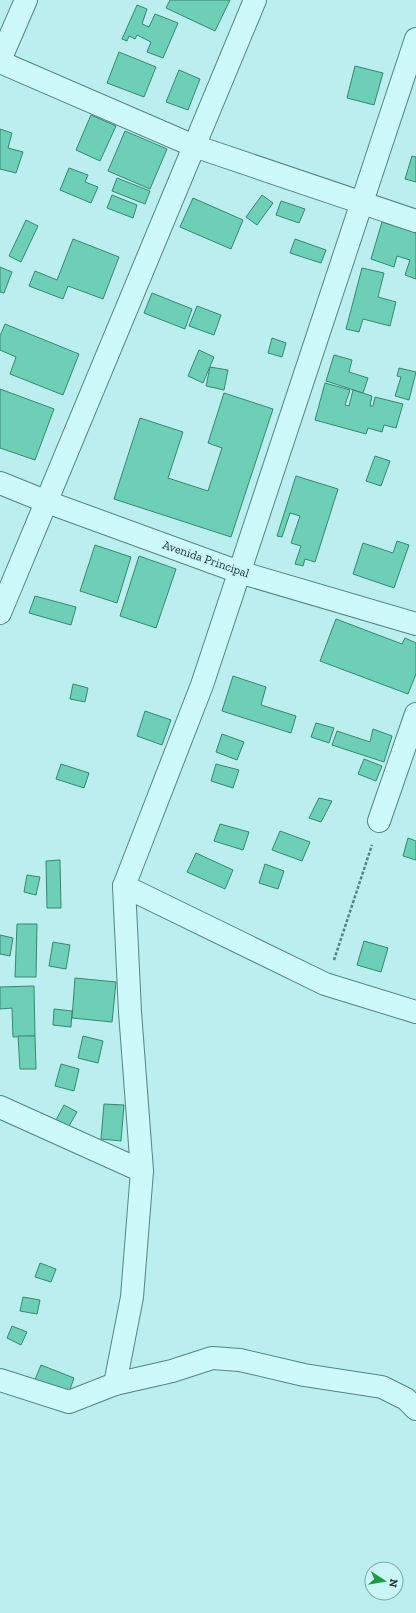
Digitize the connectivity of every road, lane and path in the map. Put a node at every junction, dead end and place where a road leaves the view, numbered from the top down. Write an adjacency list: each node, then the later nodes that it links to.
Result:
1 (26, 0): 4 (street)
2 (256, 0): 5 (street)
3 (416, 39): 6 (street)
4 (0, 61): 5 (street)
5 (194, 146): 6 (street); 9 (street)
6 (361, 202): 7 (street); 10 (street)
7 (416, 221)
8 (0, 483): 9 (street, Avenida Principal)
9 (46, 502): 10 (street, Avenida Principal); 11 (street)
10 (239, 572): 12 (street, Avenida Principal); 15 (street)
11 (0, 613)
12 (416, 624)
13 (416, 714): 14 (street)
14 (380, 822): 16 (path)
15 (124, 886): 16 (street); 19 (street)
16 (325, 984): 17 (street)
17 (416, 1012)
18 (0, 1107): 19 (street)
19 (142, 1171): 21 (street)
20 (0, 1380): 21 (street)
21 (115, 1384): 22 (street)
22 (416, 1409)

